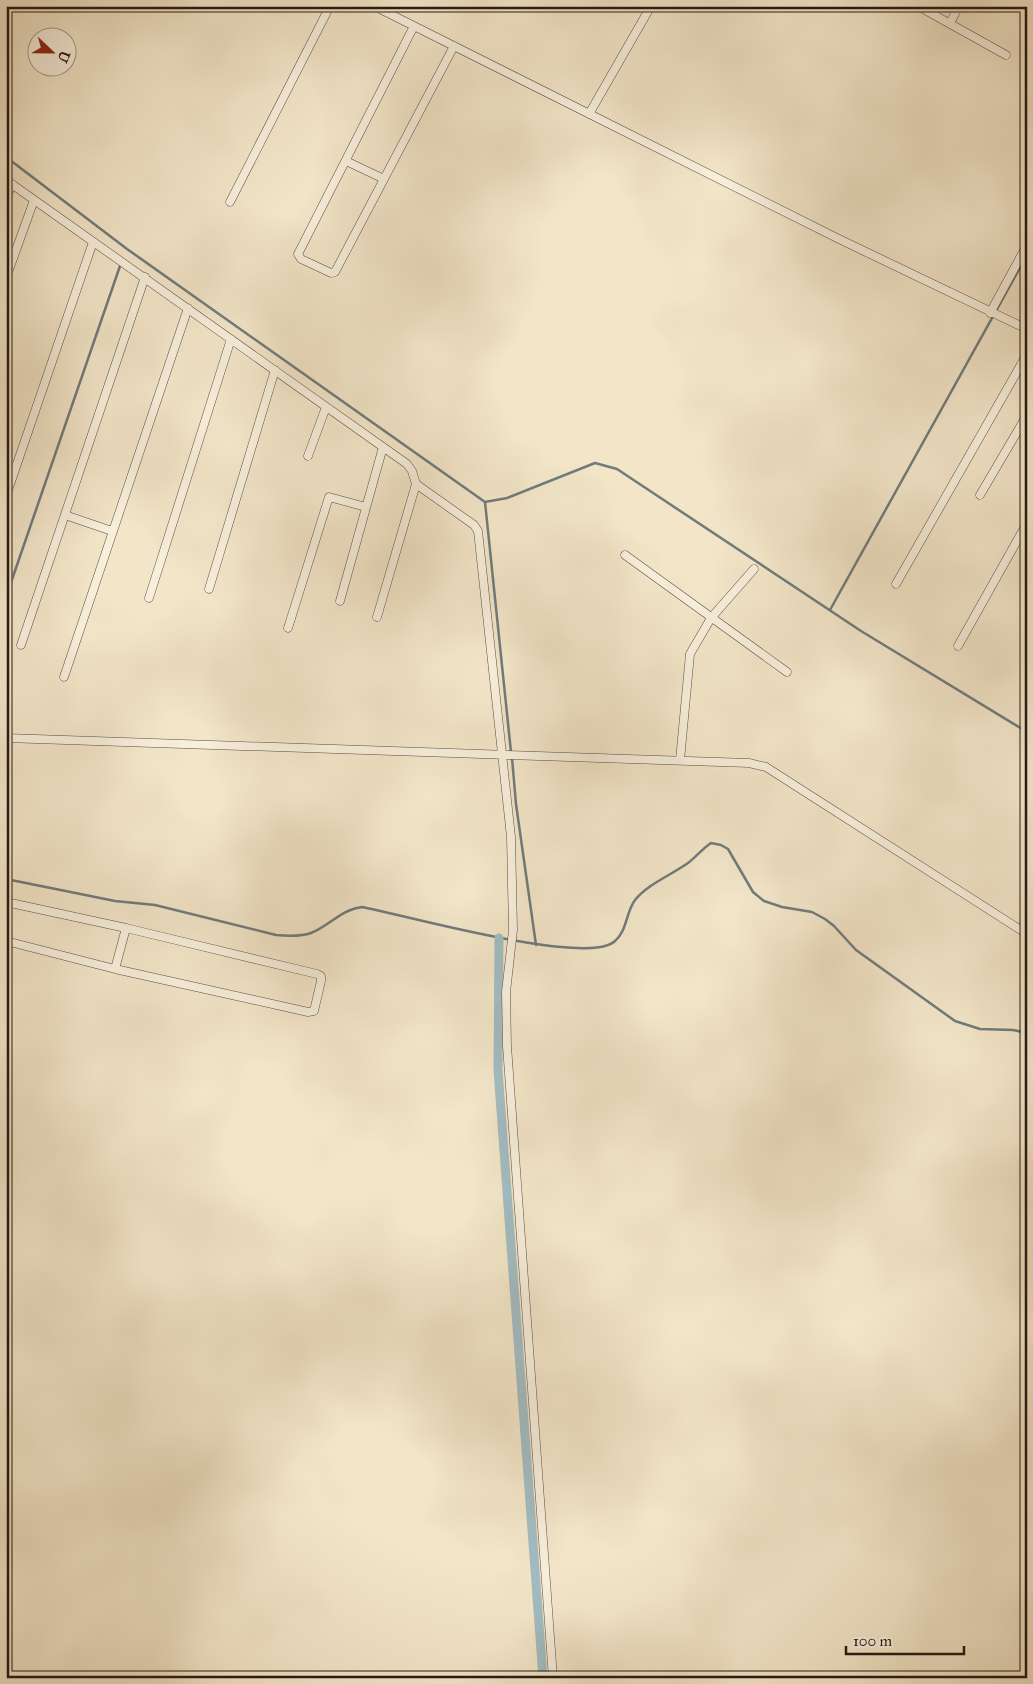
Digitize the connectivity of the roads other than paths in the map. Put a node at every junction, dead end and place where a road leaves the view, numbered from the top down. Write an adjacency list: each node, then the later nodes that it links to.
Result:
1 (330, 6): 16 (street)
2 (374, 6): 7 (street)
3 (651, 6): 10 (street)
4 (918, 6): 6 (street)
5 (959, 6): 6 (street)
6 (950, 23): 9 (street)
7 (414, 26): 8 (street); 11 (street)
8 (454, 46): 10 (street); 12 (street)
9 (1006, 55)
10 (589, 114): 22 (street)
11 (346, 161): 12 (street); 12 (street)
12 (384, 179)
13 (9, 182): 14 (street); 15 (street)
14 (6, 199)
15 (34, 200): 17 (street); 20 (street)
16 (230, 202)
17 (93, 242): 19 (street); 33 (street)
18 (1027, 245): 22 (street)
19 (145, 277): 21 (street); 35 (street)
20 (6, 278)
21 (188, 308): 24 (street); 37 (street)
22 (993, 314): 23 (street)
23 (1027, 329)
24 (231, 338): 26 (street); 42 (street)
25 (1027, 354): 40 (street)
26 (275, 370): 27 (street); 41 (street)
27 (326, 407): 29 (street); 30 (street)
28 (1027, 415): 32 (street)
29 (383, 447): 31 (street); 34 (street)
30 (308, 456)
31 (416, 484): 44 (street); 52 (street)
32 (980, 495)
33 (6, 496)
34 (366, 507): 43 (street); 46 (street)
35 (65, 515): 37 (street); 47 (street)
36 (1027, 523): 48 (street)
37 (112, 531): 50 (street)
38 (625, 555): 45 (street)
39 (754, 568): 45 (street)
40 (896, 584)
41 (209, 589)
42 (149, 598)
43 (340, 601)
44 (378, 616)
45 (711, 618): 49 (street); 53 (street)
46 (288, 628)
47 (21, 645)
48 (958, 646)
49 (787, 672)
50 (64, 677)
51 (6, 738): 52 (street)
52 (504, 755): 53 (street); 59 (street)
53 (680, 760): 56 (street)
54 (6, 902): 55 (street)
55 (126, 928): 58 (street); 58 (street)
56 (1027, 934)
57 (6, 941): 58 (street)
58 (115, 968)
59 (553, 1678)

